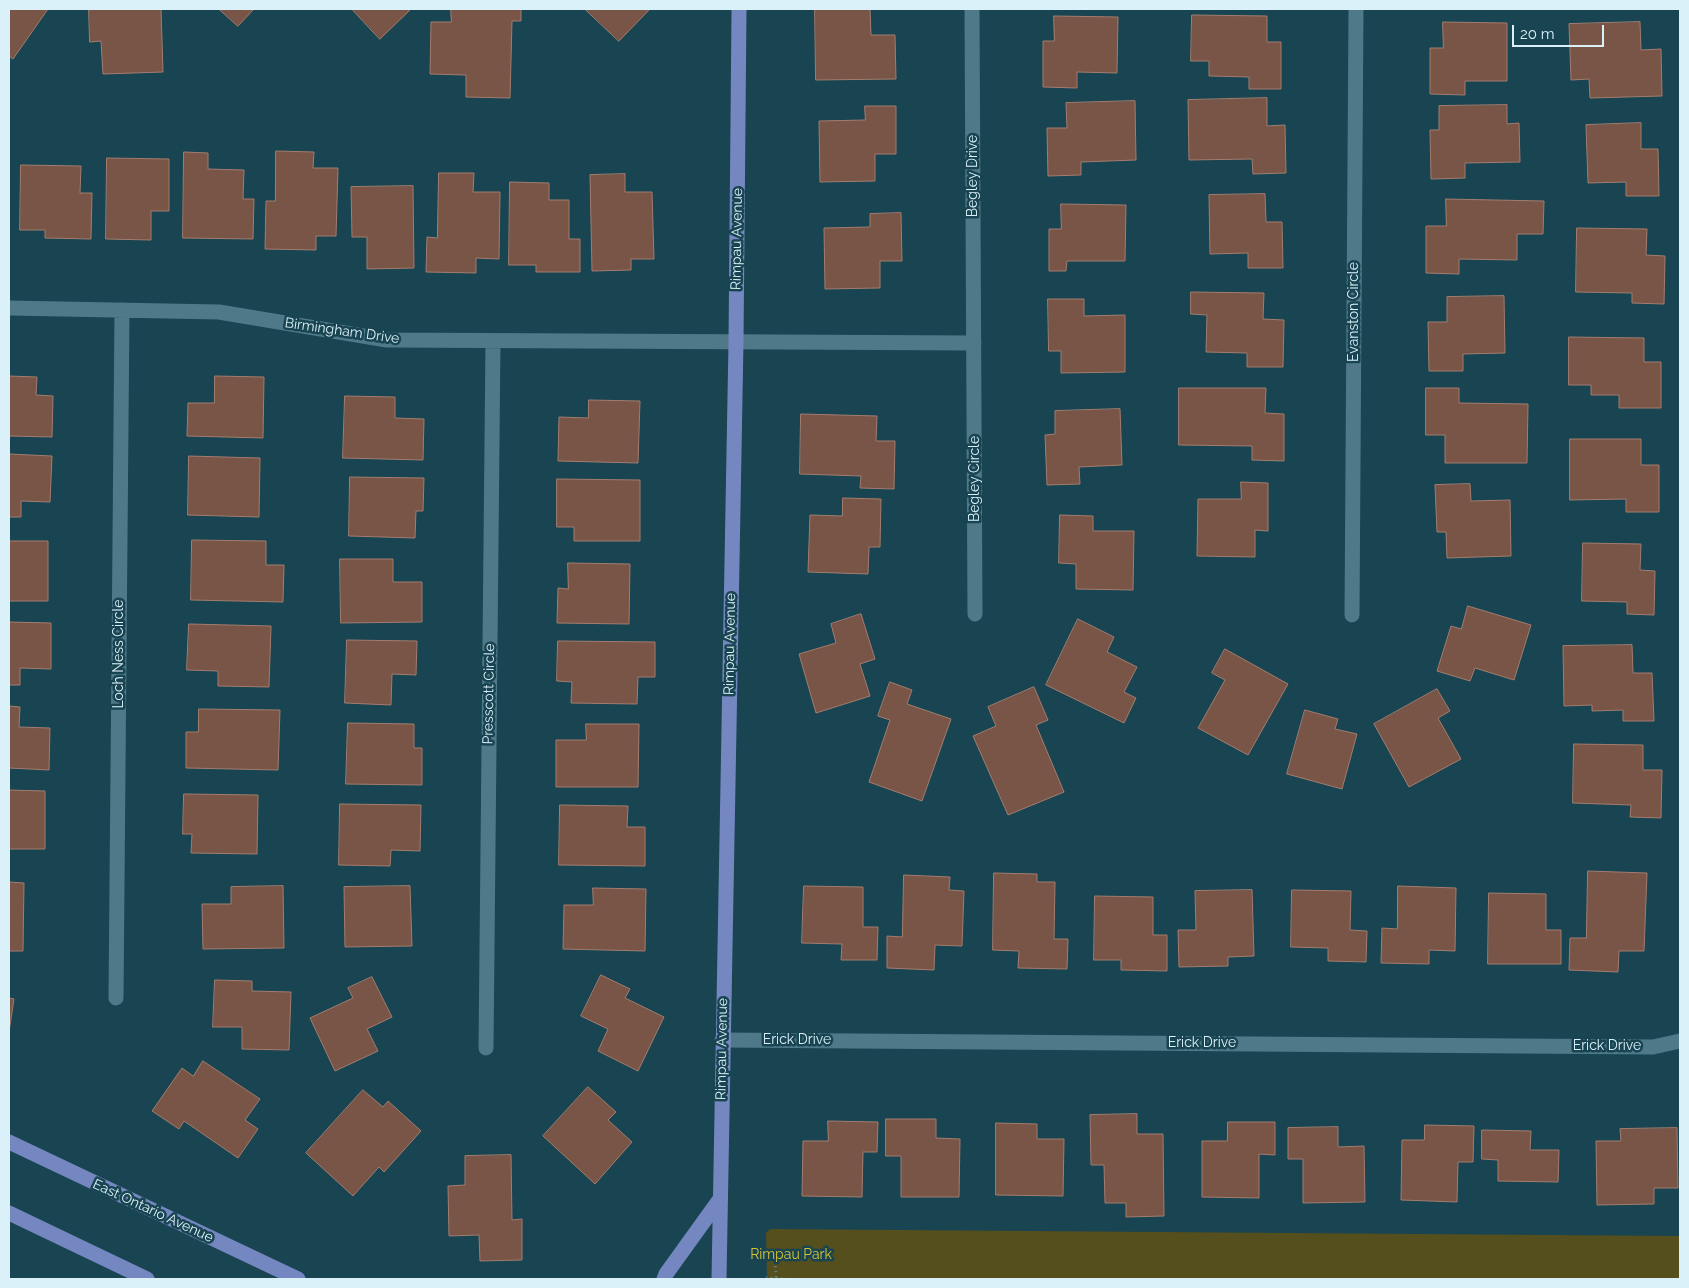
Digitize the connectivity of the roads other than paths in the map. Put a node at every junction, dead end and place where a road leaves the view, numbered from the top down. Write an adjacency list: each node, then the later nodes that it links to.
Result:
1 (739, 9): 7 (main road, Rimpau Avenue)
2 (972, 9): 8 (street, Begley Drive)
3 (1356, 9): 10 (street, Evanston Circle)
4 (9, 308): 5 (street, Birmingham Drive)
5 (122, 310): 6 (street, Birmingham Drive); 11 (street, Loch Ness Circle)
6 (493, 341): 7 (street, Birmingham Drive); 14 (street, Presscott Circle)
7 (736, 342): 8 (street, Birmingham Drive); 12 (main road, Rimpau Avenue)
8 (974, 343): 9 (street, Begley Circle)
9 (975, 614)
10 (1352, 615)
11 (116, 998)
12 (722, 1040): 13 (street, Erick Drive); 16 (main road, Rimpau Avenue)
13 (1680, 1041)
14 (486, 1048)
15 (9, 1142): 19 (main road, East Ontario Avenue)
16 (720, 1199): 20 (main road); 21 (main road, Rimpau Avenue)
17 (9, 1212): 18 (main road)
18 (147, 1279)
19 (298, 1279)
20 (664, 1279)
21 (719, 1279)

